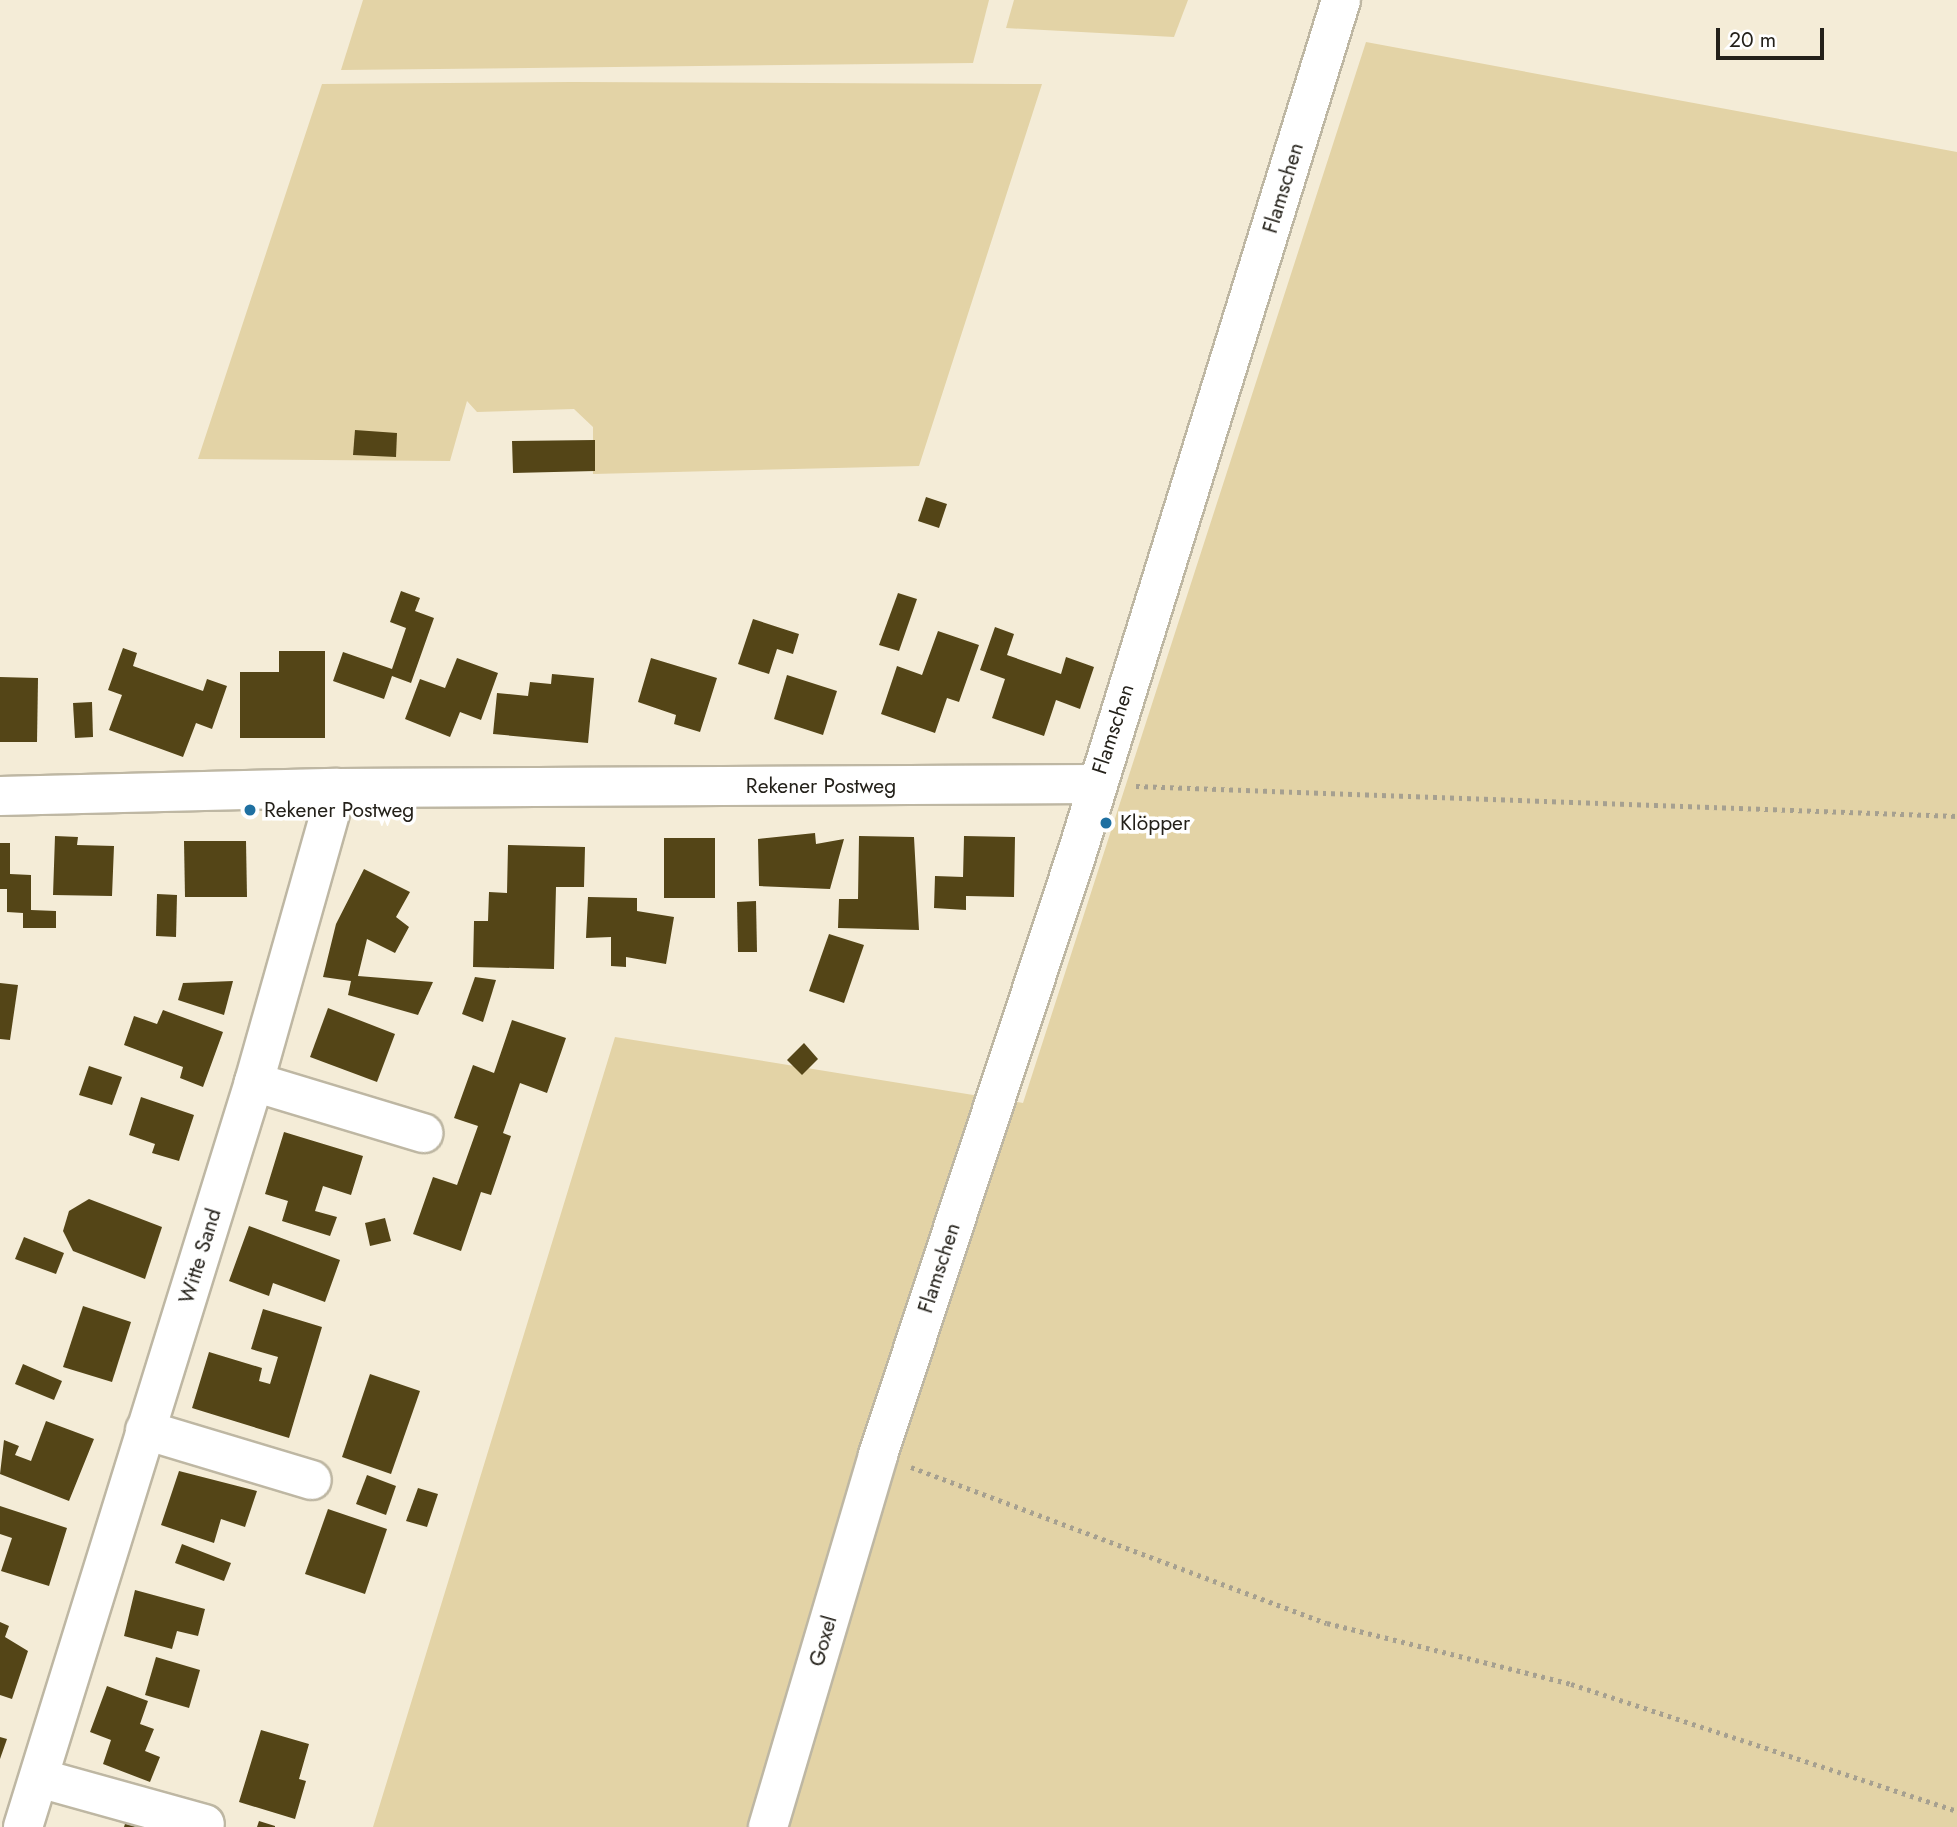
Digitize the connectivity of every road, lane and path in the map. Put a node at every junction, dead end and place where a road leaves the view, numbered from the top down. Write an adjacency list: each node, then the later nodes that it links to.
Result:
1 (1341, 0): 2 (street, Flamschen)
2 (1096, 784): 3 (street, Rekener Postweg); 5 (path); 9 (street, Flamschen)
3 (337, 788): 4 (street, Rekener Postweg); 6 (street, Witte Sand)
4 (0, 796)
5 (1957, 816)
6 (254, 1082): 7 (street); 8 (street, Witte Sand)
7 (423, 1133)
8 (145, 1430): 10 (street); 11 (street, Witte Sand)
9 (878, 1455): 12 (path); 15 (street, Goxel)
10 (312, 1479)
11 (39, 1778): 13 (street); 14 (street, Witte Sand)
12 (1957, 1811)
13 (205, 1824)
14 (23, 1827)
15 (768, 1827)

